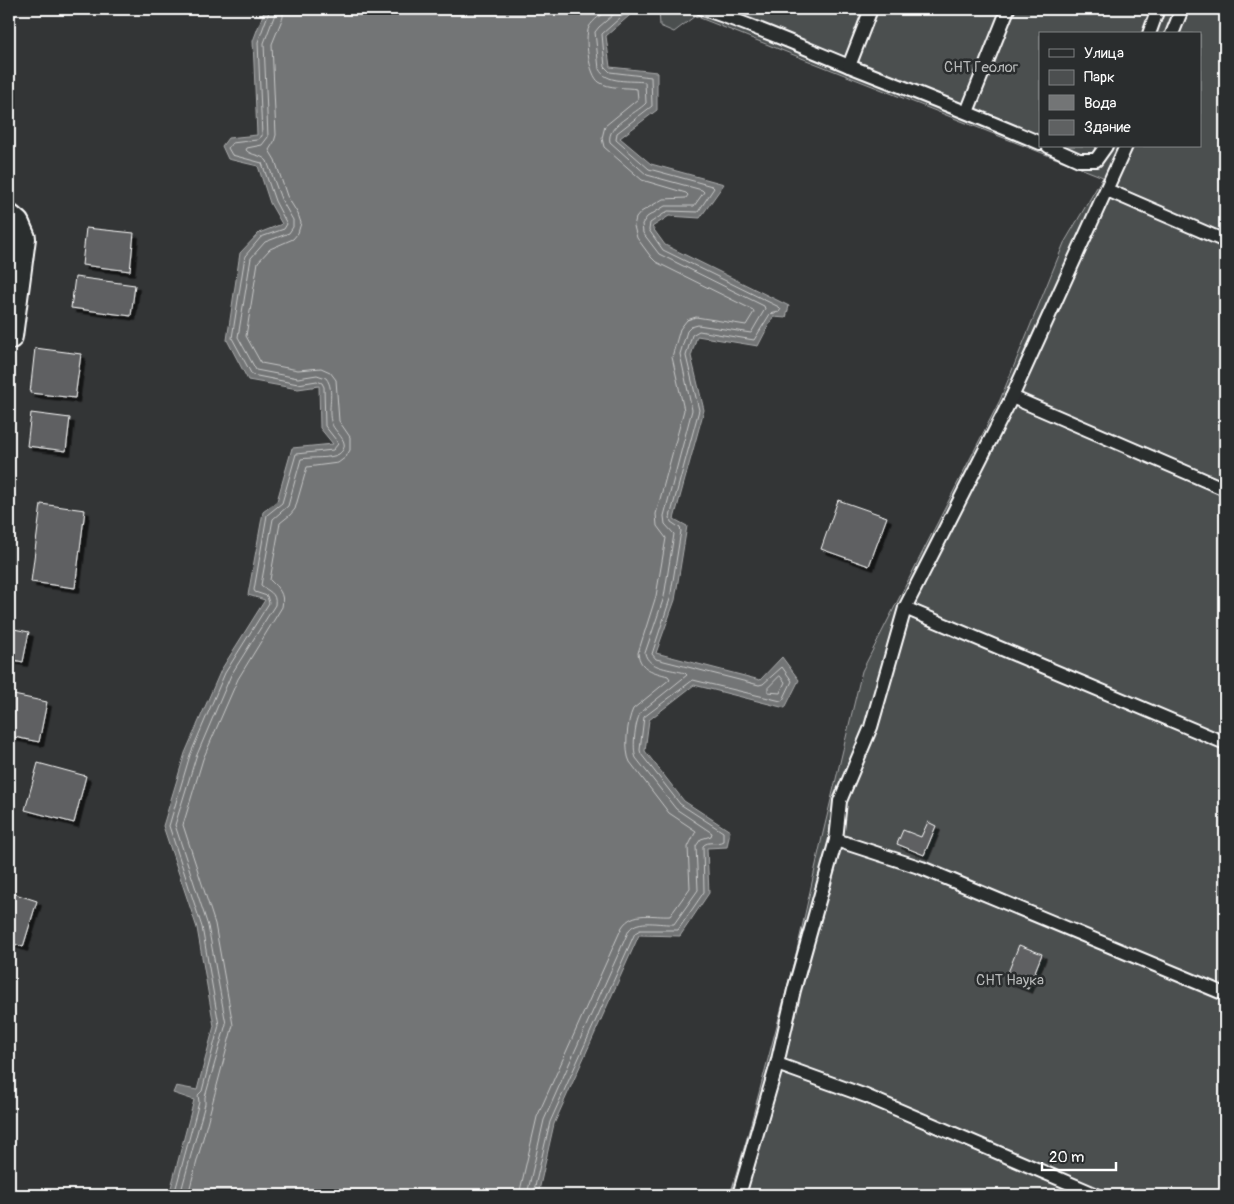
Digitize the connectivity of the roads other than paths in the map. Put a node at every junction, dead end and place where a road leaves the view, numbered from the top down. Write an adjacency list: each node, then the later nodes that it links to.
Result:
1 (703, 9): 6 (lane)
2 (871, 9): 9 (lane)
3 (1008, 9): 10 (lane)
4 (1158, 9): 7 (lane)
5 (1182, 9): 8 (lane)
6 (738, 14): 9 (lane)
7 (1150, 32)
8 (1173, 32)
9 (849, 66): 10 (lane)
10 (968, 112): 11 (lane)
11 (1039, 143)
12 (1052, 148): 13 (lane)
13 (1105, 148)
14 (1125, 148): 15 (lane)
15 (1107, 190): 17 (lane); 19 (lane)
16 (9, 218): 18 (street)
17 (1225, 241)
18 (9, 336)
19 (1012, 396): 20 (lane); 21 (lane)
20 (1225, 489)
21 (905, 608): 22 (lane); 23 (lane)
22 (1225, 743)
23 (836, 840): 24 (lane); 25 (lane)
24 (1225, 994)
25 (777, 1064): 26 (lane); 27 (lane)
26 (739, 1195)
27 (1097, 1195)

